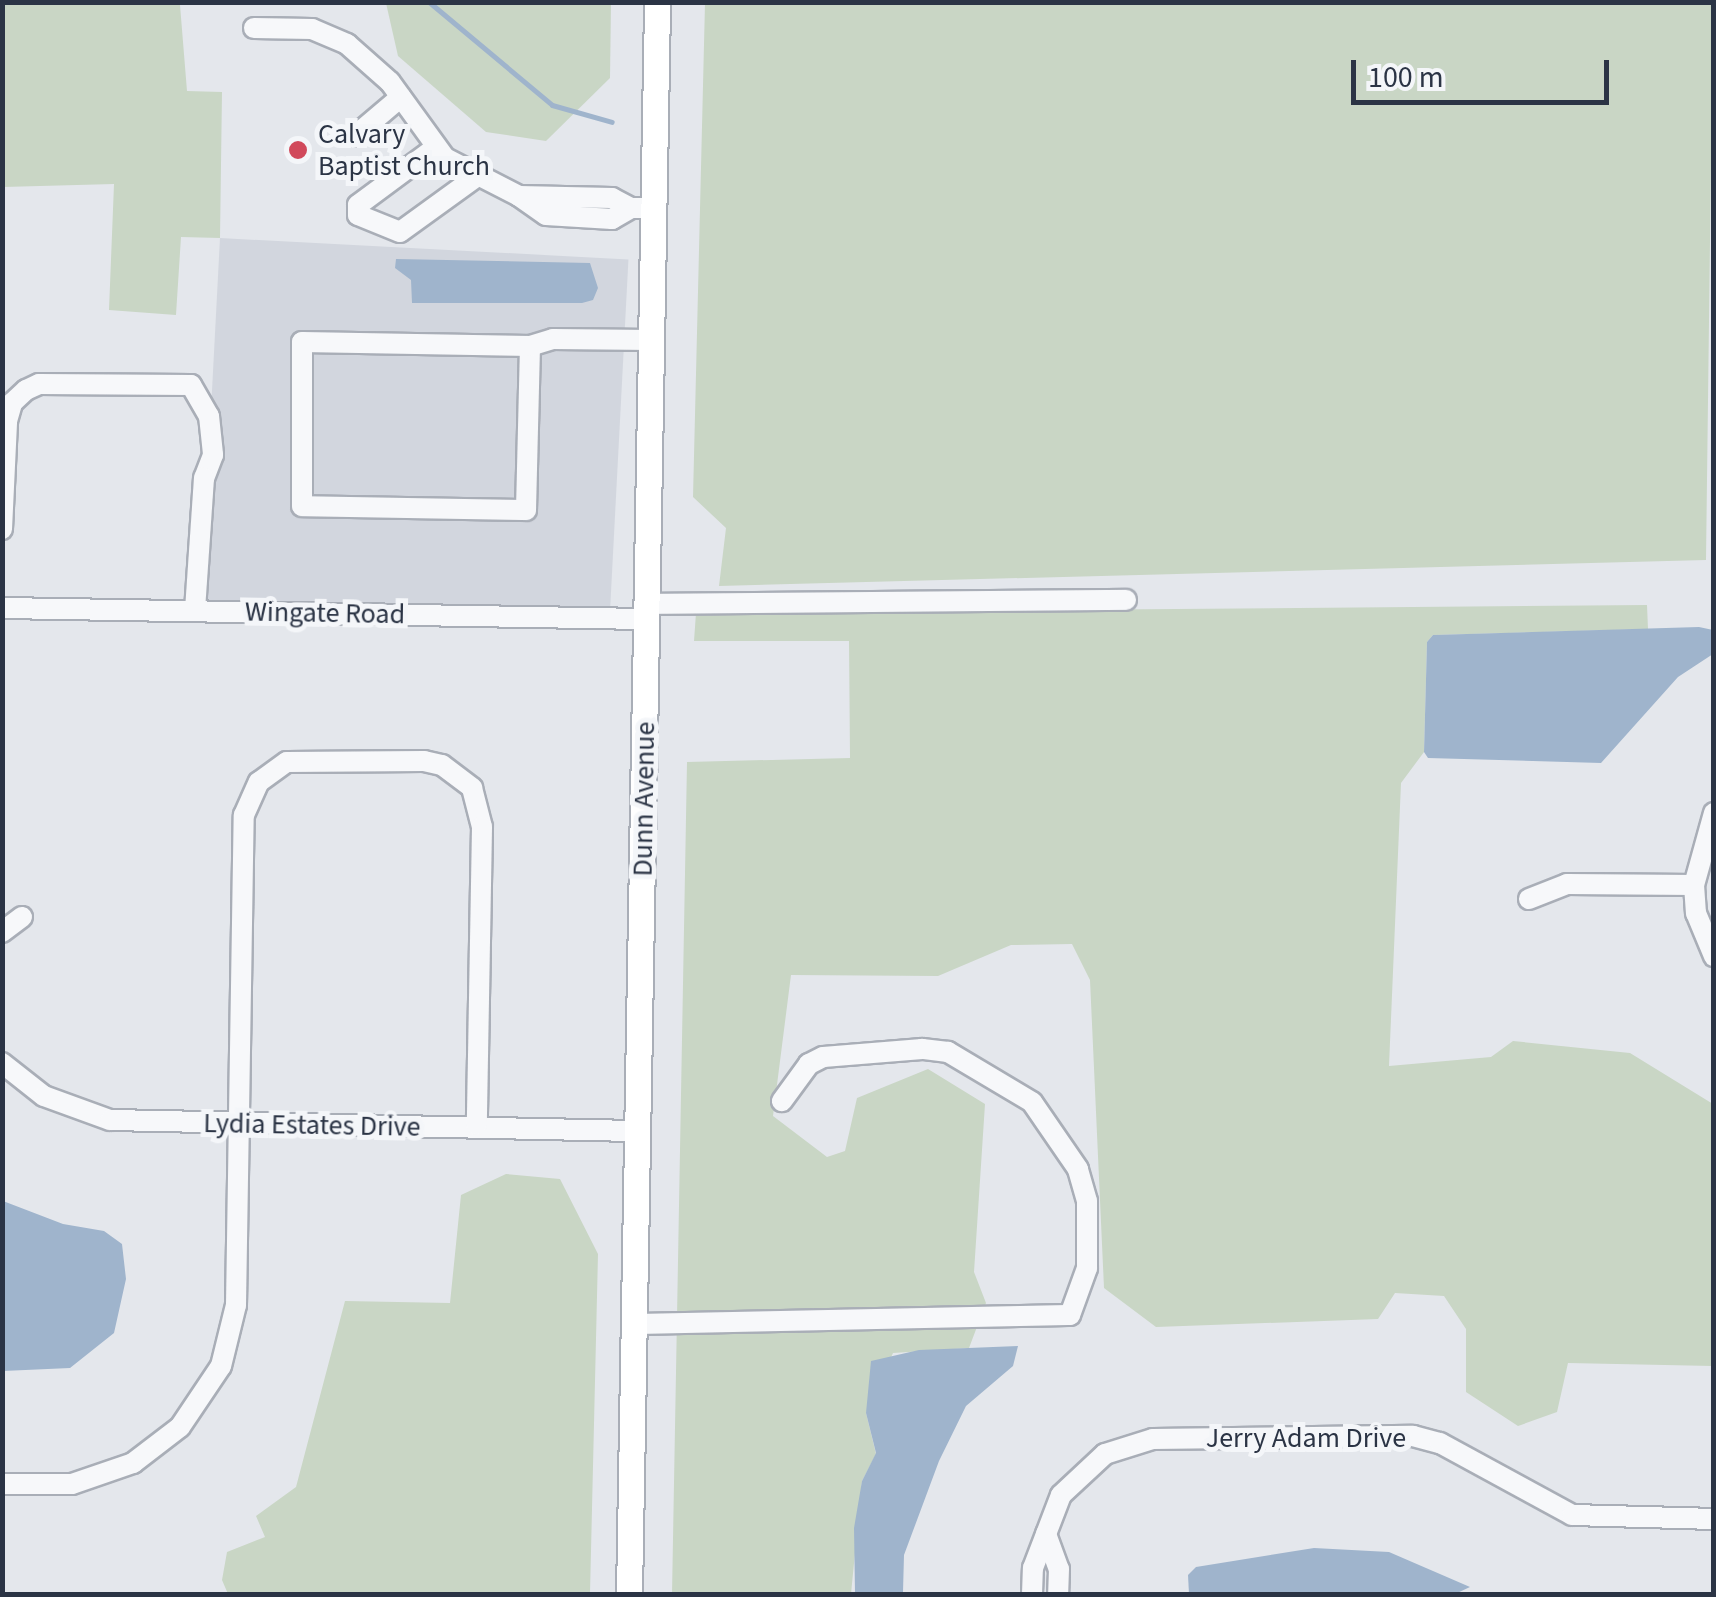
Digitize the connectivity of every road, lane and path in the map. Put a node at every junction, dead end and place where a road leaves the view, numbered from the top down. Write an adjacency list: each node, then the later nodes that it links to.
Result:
1 (656, 2): 7 (main road, Dunn Avenue)
2 (254, 28): 3 (street)
3 (401, 97): 4 (street); 5 (street)
4 (355, 136)
5 (435, 148): 6 (street); 6 (street)
6 (476, 177): 7 (street)
7 (642, 208): 8 (main road, Dunn Avenue)
8 (650, 340): 9 (street); 16 (main road, Dunn Avenue)
9 (530, 346): 9 (street)
10 (4, 453): 11 (street); 15 (street)
11 (3, 503): 12 (street)
12 (2, 529)
13 (1126, 600): 16 (street, Wingate Road)
14 (2, 608): 15 (street, Wingate Road)
15 (195, 611): 16 (street, Wingate Road)
16 (647, 612): 27 (main road, Dunn Avenue)
17 (1714, 812): 18 (street)
18 (1694, 886): 19 (street); 22 (street)
19 (1530, 899)
20 (22, 917): 21 (street)
21 (2, 932)
22 (1714, 956)
23 (2, 1063): 25 (street, Lydia Estates Drive)
24 (782, 1101): 28 (street)
25 (238, 1125): 26 (street, Lydia Estates Drive); 26 (street); 29 (street)
26 (476, 1125): 27 (street, Lydia Estates Drive)
27 (638, 1131): 28 (main road, Dunn Avenue)
28 (635, 1324): 32 (main road, Dunn Avenue)
29 (2, 1484)
30 (1714, 1519): 31 (street, Jerry Adam Drive)
31 (1046, 1534): 33 (street, Jerry Adam Drive); 34 (street)
32 (629, 1594)
33 (1032, 1594)
34 (1058, 1594)

